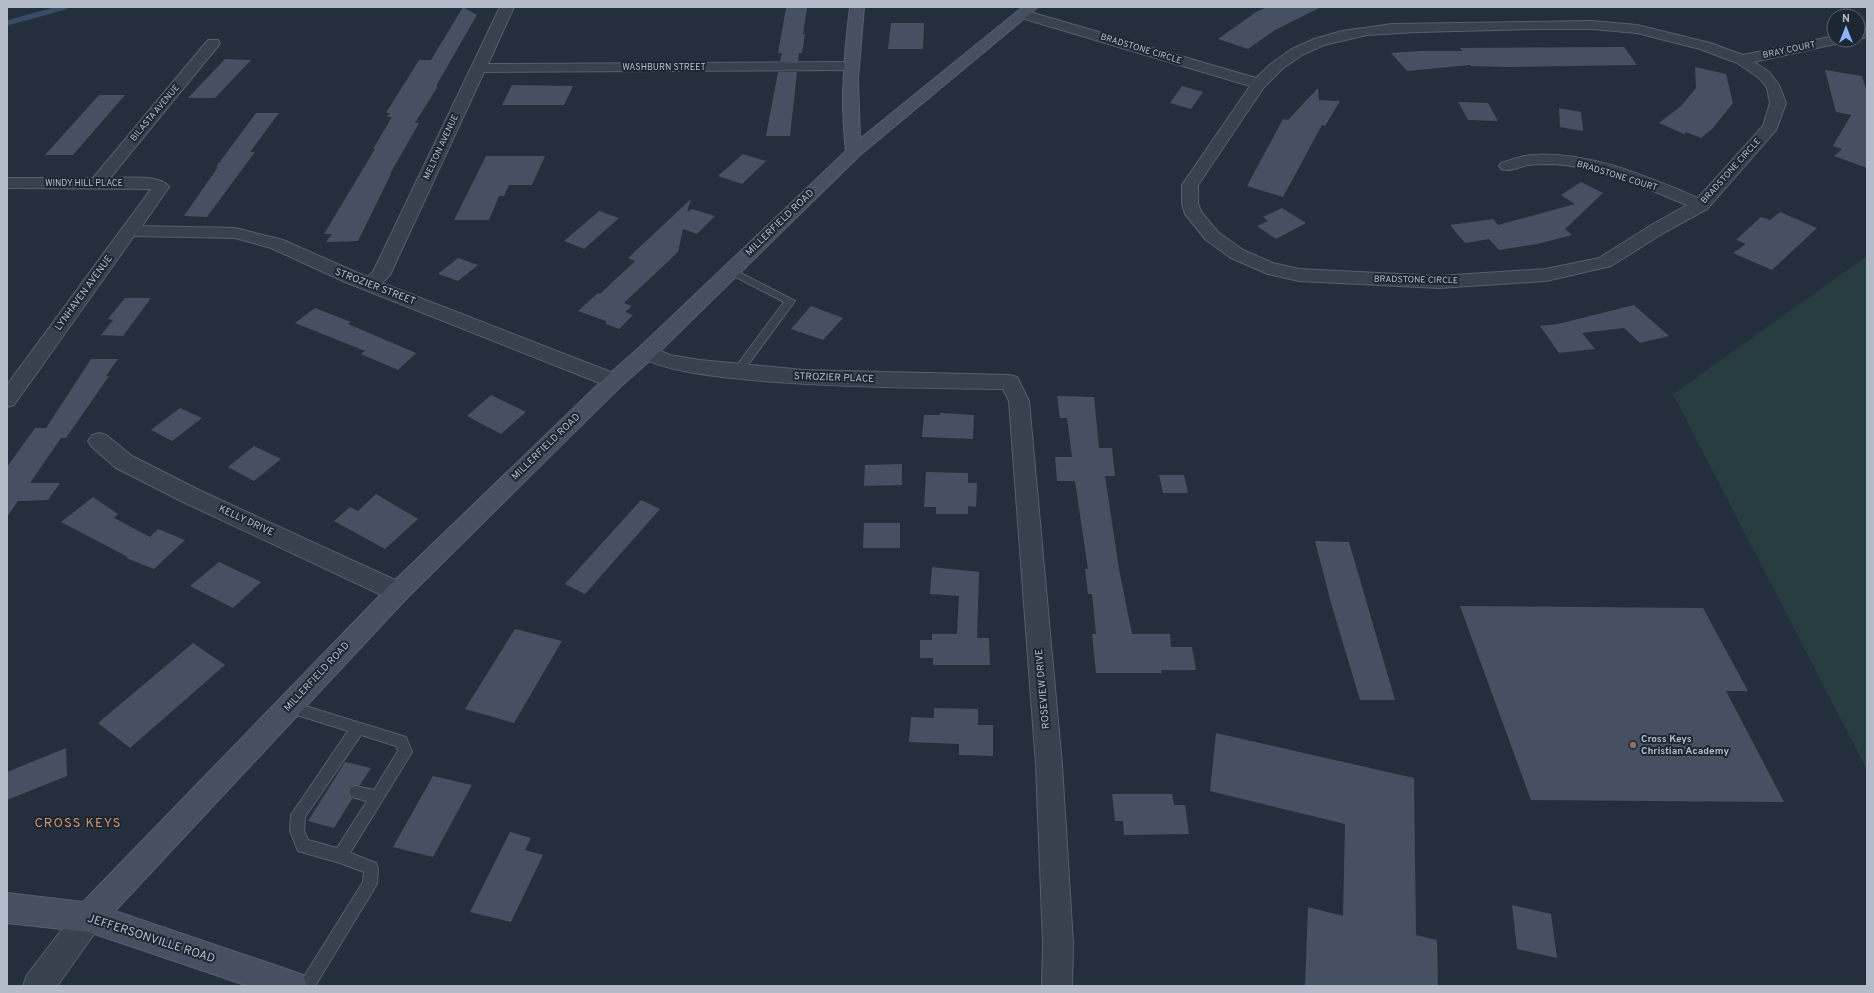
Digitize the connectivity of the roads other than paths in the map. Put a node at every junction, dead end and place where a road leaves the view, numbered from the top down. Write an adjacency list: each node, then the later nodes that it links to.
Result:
1 (507, 7): 8 (street, MELTON AVENUE)
2 (857, 7): 7 (main road)
3 (1027, 10): 9 (street, BRADSTONE CIRCLE); 10 (main road, MILLERFIELD ROAD)
4 (1826, 42): 6 (street, BRAY COURT)
5 (213, 44): 12 (street, BILASTA AVENUE)
6 (1742, 60): 9 (street, BRADSTONE CIRCLE); 15 (street, BRADSTONE CIRCLE)
7 (850, 66): 8 (street, WASHBURN STREET); 10 (main road)
8 (478, 68): 18 (street, MELTON AVENUE)
9 (1259, 84): 15 (street, BRADSTONE CIRCLE)
10 (854, 152): 17 (main road, MILLERFIELD ROAD)
11 (1507, 166): 15 (street, BRADSTONE COURT)
12 (98, 182): 13 (street, WINDY HILL PLACE); 14 (street, WINDY HILL PLACE)
13 (7, 183)
14 (161, 187): 16 (street, LYNHAVEN AVENUE)
15 (1702, 205)
16 (129, 231): 18 (street, STROZIER STREET); 23 (street, LYNHAVEN AVENUE)
17 (731, 271): 19 (main road, MILLERFIELD ROAD); 20 (lane)
18 (370, 284): 21 (street, STROZIER STREET)
19 (647, 352): 20 (street, STROZIER PLACE); 21 (main road, MILLERFIELD ROAD)
20 (738, 371): 22 (street, STROZIER PLACE)
21 (614, 381): 25 (main road, MILLERFIELD ROAD)
22 (1016, 394): 36 (street, ROSEVIEW DRIVE)
23 (7, 400)
24 (99, 441): 25 (street, KELLY DRIVE)
25 (398, 592): 26 (main road, MILLERFIELD ROAD)
26 (289, 707): 27 (lane); 32 (main road, MILLERFIELD ROAD)
27 (358, 728): 29 (lane); 30 (lane)
28 (356, 792): 29 (lane)
29 (378, 797): 30 (lane)
30 (340, 856): 35 (lane)
31 (7, 908): 32 (main road, JEFFERSONVILLE ROAD)
32 (89, 917): 33 (street); 34 (main road, JEFFERSONVILLE ROAD)
33 (38, 986)
34 (292, 986)
35 (306, 986)
36 (1057, 986)

